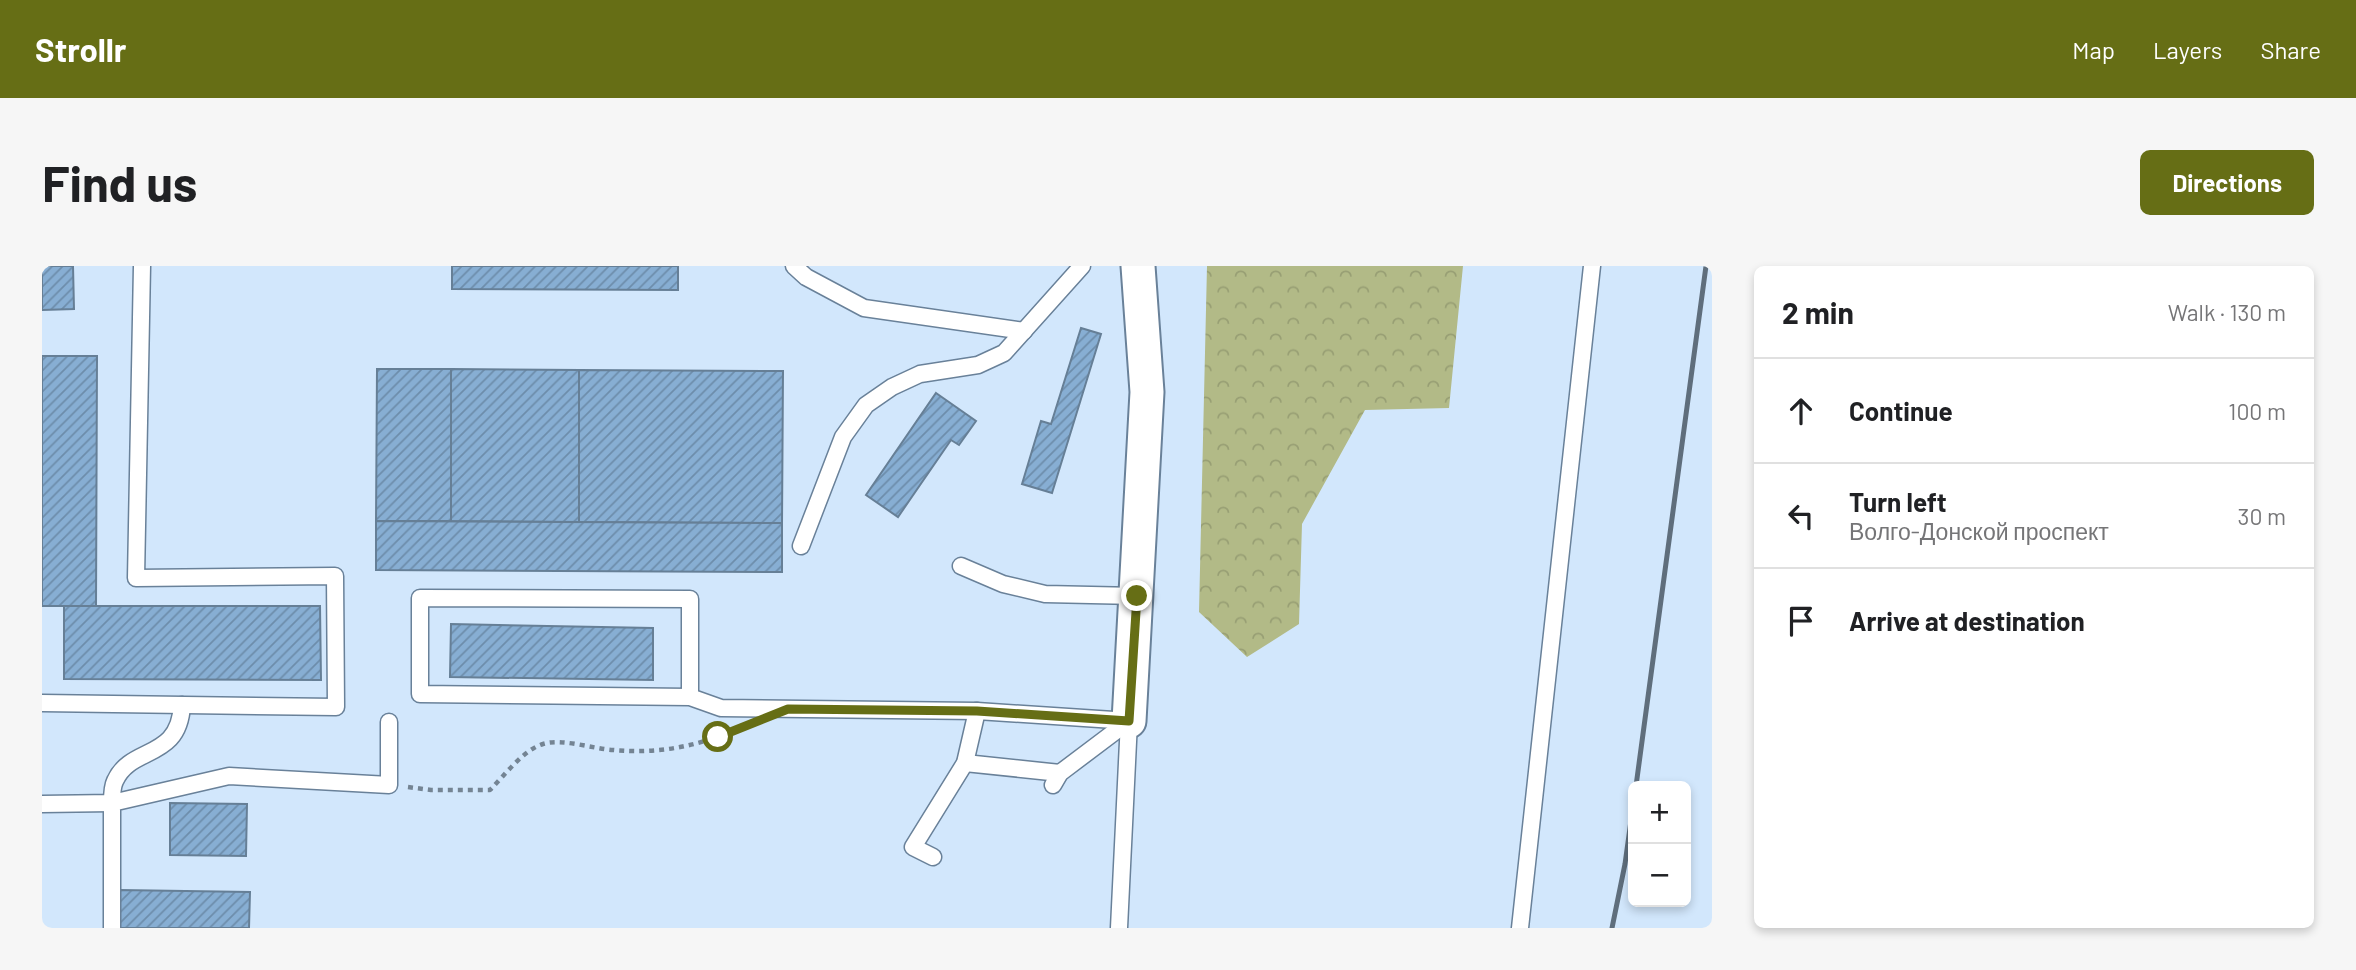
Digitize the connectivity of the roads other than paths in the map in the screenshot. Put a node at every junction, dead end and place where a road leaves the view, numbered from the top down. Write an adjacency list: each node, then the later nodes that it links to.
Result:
1 (142, 266): 12 (lane)
2 (794, 266): 6 (lane)
3 (1082, 266): 6 (lane)
4 (1138, 266): 9 (street)
5 (1592, 266): 22 (lane)
6 (1024, 331): 7 (lane)
7 (801, 546)
8 (961, 566): 9 (lane)
9 (1137, 596): 14 (street)
10 (690, 697): 10 (lane); 13 (lane)
11 (42, 704): 12 (lane)
12 (182, 705): 17 (lane)
13 (977, 711): 14 (lane); 16 (lane)
14 (1129, 721): 16 (lane); 21 (lane)
15 (389, 722): 17 (lane)
16 (965, 762): 19 (lane)
17 (112, 803): 18 (lane); 20 (lane)
18 (42, 804)
19 (933, 857)
20 (112, 928)
21 (1119, 928)
22 (1520, 928)

